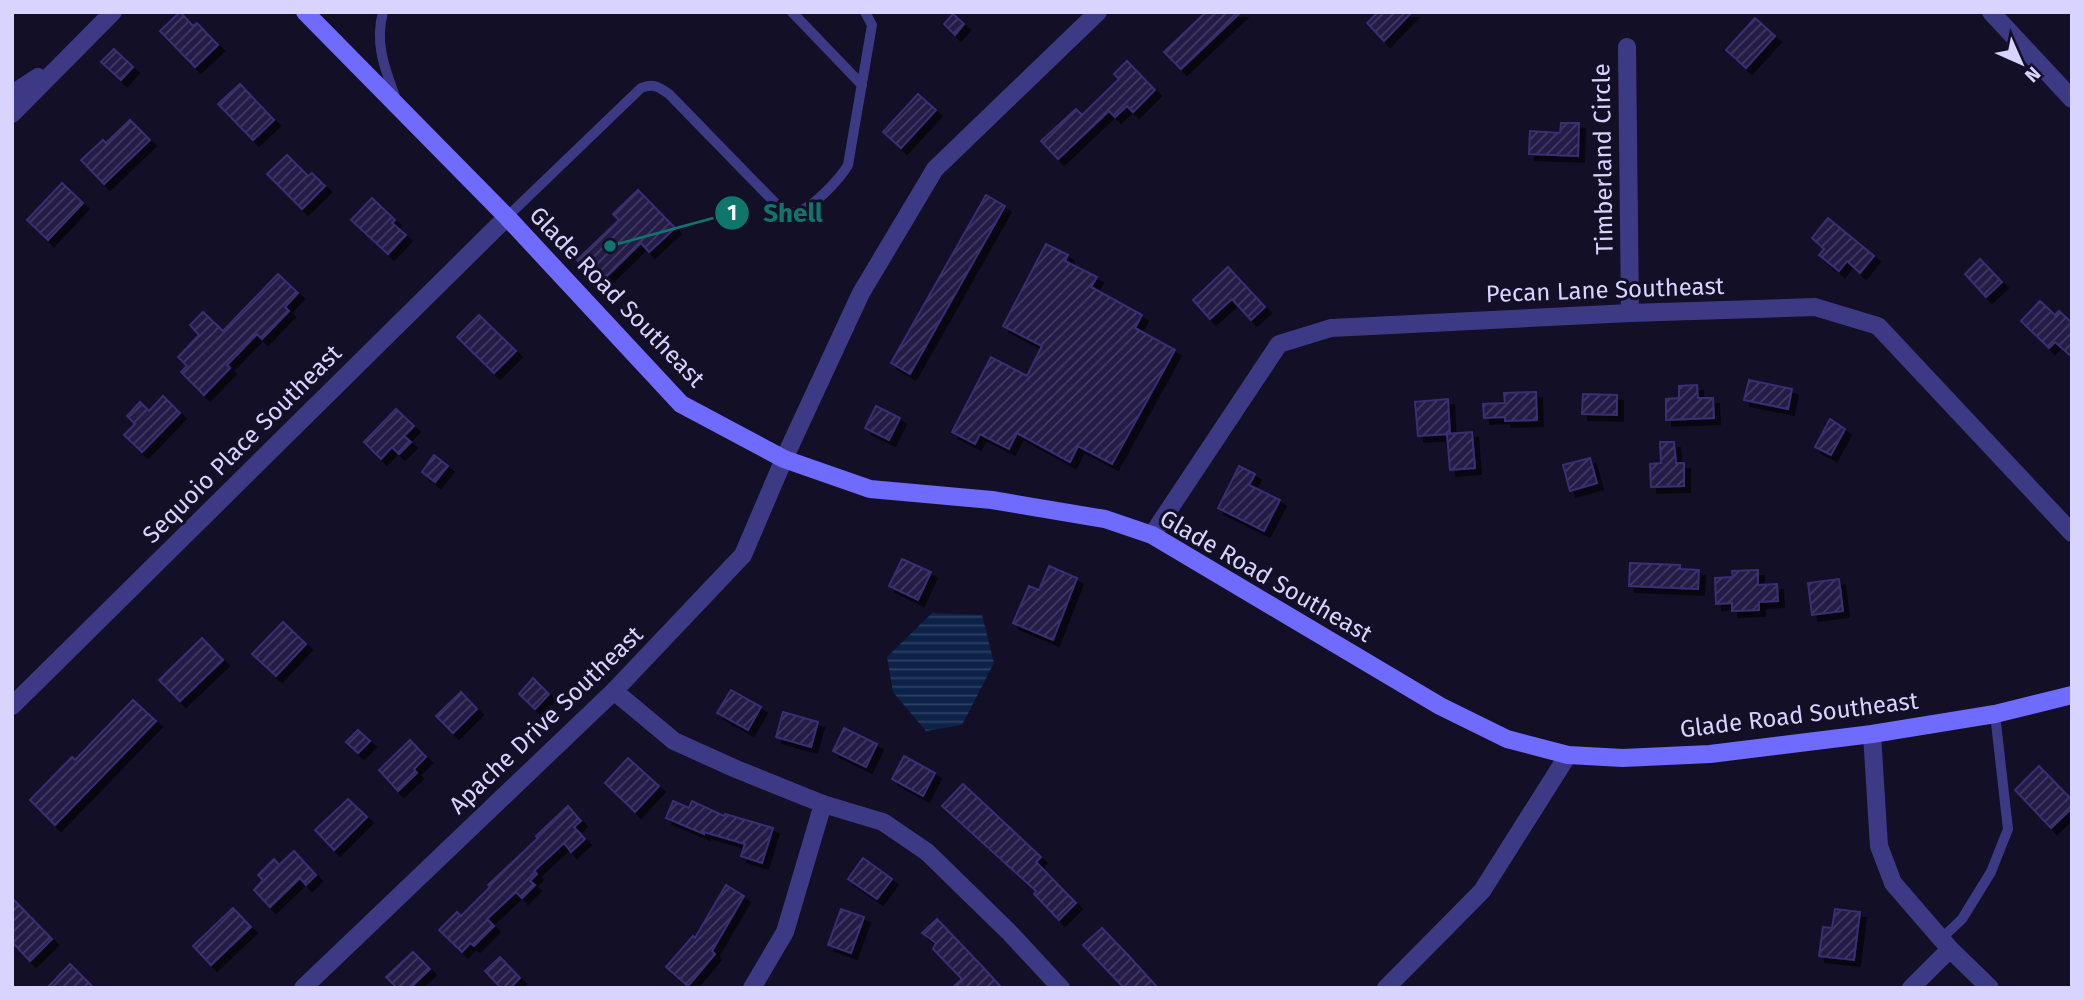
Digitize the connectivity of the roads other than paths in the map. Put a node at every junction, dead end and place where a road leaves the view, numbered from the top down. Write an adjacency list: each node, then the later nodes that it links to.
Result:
1 (113, 12): 9 (street)
2 (305, 12): 13 (street, Glade Road Southeast)
3 (383, 12): 13 (lane)
4 (792, 12): 10 (lane)
5 (864, 12): 10 (lane)
6 (1098, 12): 17 (street, Apache Drive Southeast)
7 (1991, 12): 12 (street)
8 (1627, 47): 16 (street, Timberland Circle)
9 (69, 56): 11 (street); 14 (street)
10 (862, 85): 15 (lane)
11 (12, 94)
12 (2072, 99)
13 (399, 108): 15 (street, Glade Road Southeast)
14 (12, 114)
15 (506, 217): 17 (street, Glade Road Southeast); 22 (street, Sequoio Place Southeast)
16 (1630, 313): 18 (street, Pecan Lane Southeast); 19 (street, Pecan Lane Southeast)
17 (784, 459): 19 (street, Glade Road Southeast); 20 (street, Apache Drive Southeast)
18 (2072, 533)
19 (1152, 534): 25 (street, Glade Road Southeast)
20 (614, 691): 26 (street); 28 (street, Apache Drive Southeast)
21 (2072, 695): 23 (street, Glade Road Southeast)
22 (12, 706)
23 (1995, 713): 24 (street, Glade Road Southeast); 27 (lane)
24 (1872, 734): 25 (street, Glade Road Southeast); 27 (street)
25 (1568, 755): 31 (street)
26 (823, 804): 29 (street); 30 (street)
27 (1946, 944): 32 (street); 33 (street)
28 (303, 988)
29 (752, 988)
30 (1061, 988)
31 (1386, 988)
32 (1911, 988)
33 (1990, 988)

